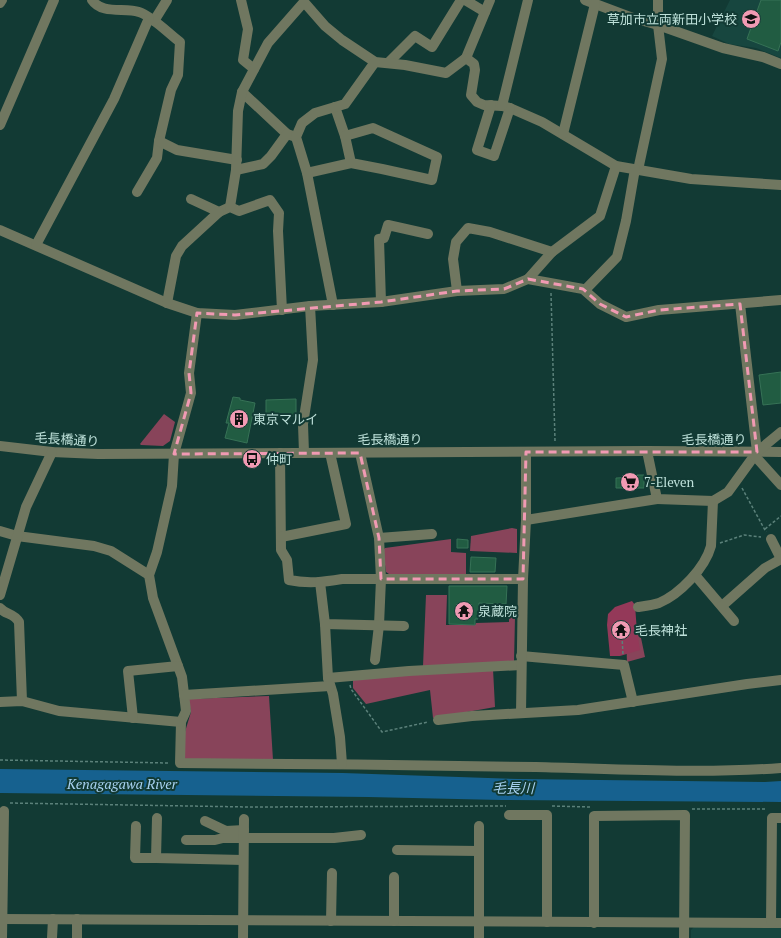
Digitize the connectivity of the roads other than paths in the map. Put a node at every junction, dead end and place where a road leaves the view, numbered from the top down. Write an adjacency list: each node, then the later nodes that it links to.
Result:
1 (2, 0): 14 (street)
2 (54, 0): 28 (street)
3 (92, 0): 16 (street)
4 (119, 0): 16 (street)
5 (168, 0): 18 (street)
6 (242, 0): 24 (street)
7 (461, 0): 22 (street)
8 (465, 0): 17 (street)
9 (490, 0): 17 (street)
10 (528, 0): 26 (street)
11 (585, 0): 15 (street)
12 (658, 0): 19 (street)
13 (304, 1): 21 (street); 24 (street)
14 (0, 4)
15 (595, 4): 19 (street); 29 (street)
16 (112, 10): 18 (street)
17 (485, 12): 20 (street)
18 (151, 19): 32 (street); 45 (street)
19 (658, 25): 23 (street); 36 (street)
20 (466, 58): 22 (street); 26 (street)
21 (375, 62): 22 (street); 27 (street)
22 (388, 63)
23 (781, 64)
24 (254, 69): 25 (street)
25 (242, 92): 30 (street); 34 (street)
26 (501, 106): 29 (street)
27 (335, 107): 30 (street); 31 (street)
28 (0, 125)
29 (563, 134): 35 (street)
30 (292, 136): 34 (street); 37 (street)
31 (345, 136): 33 (street); 33 (street)
32 (160, 140): 34 (street); 39 (street)
33 (351, 163): 37 (street)
34 (237, 165): 41 (street)
35 (616, 166): 36 (street); 46 (street)
36 (637, 170): 38 (street); 48 (street)
37 (307, 173): 54 (street)
38 (781, 185)
39 (138, 192)
40 (191, 199): 42 (street)
41 (230, 207): 42 (street); 56 (street)
42 (219, 212): 52 (street)
43 (0, 230): 45 (street)
44 (428, 234): 51 (street)
45 (36, 245): 52 (street)
46 (552, 252): 47 (street); 49 (street)
47 (528, 279): 48 (street); 49 (street)
48 (585, 290): 53 (street)
49 (458, 291): 51 (street)
50 (781, 300): 53 (street)
51 (381, 302): 54 (street)
52 (167, 303): 57 (street)
53 (740, 304): 69 (street)
54 (333, 305): 55 (street)
55 (310, 306): 56 (street); 66 (street)
56 (282, 310): 57 (street)
57 (197, 313): 68 (street)
58 (781, 432): 69 (street)
59 (0, 446): 61 (street, 毛長橋通り)
60 (646, 451): 63 (street, 毛長橋通り); 69 (street, 毛長橋通り); 71 (street)
61 (52, 452): 68 (street, 毛長橋通り); 76 (street)
62 (360, 452): 63 (street, 毛長橋通り); 67 (street, 毛長橋通り); 78 (street)
63 (526, 452): 73 (street)
64 (781, 452): 69 (street, 毛長橋通り)
65 (280, 453): 66 (street, 毛長橋通り); 68 (street, 毛長橋通り); 77 (street)
66 (304, 453): 67 (street, 毛長橋通り)
67 (330, 453): 77 (street)
68 (174, 454): 81 (street)
69 (756, 454): 70 (street); 72 (street)
70 (781, 485)
71 (657, 499): 72 (street); 73 (street)
72 (713, 501): 82 (street)
73 (526, 520): 84 (street)
74 (0, 531): 76 (street)
75 (432, 534): 78 (street)
76 (17, 536): 81 (street); 86 (street)
77 (281, 536): 85 (street)
78 (379, 538): 83 (street)
79 (775, 540): 80 (street)
80 (781, 559): 87 (street)
81 (149, 575): 96 (street)
82 (695, 575): 87 (street); 88 (street)
83 (381, 579): 84 (street); 85 (street); 92 (street)
84 (523, 579): 95 (street)
85 (320, 582): 91 (street)
86 (0, 595)
87 (722, 606): 90 (street)
88 (638, 607)
89 (0, 608): 100 (street)
90 (734, 621)
91 (325, 624): 92 (street); 98 (street)
92 (379, 626): 93 (street); 94 (street)
93 (404, 626)
94 (374, 660)
95 (521, 661): 98 (street); 102 (street); 103 (street)
96 (178, 666): 99 (street); 104 (street)
97 (781, 680): 102 (street)
98 (329, 682): 99 (street); 107 (street)
99 (184, 695): 106 (street)
100 (22, 701): 101 (street); 104 (street)
101 (0, 702)
102 (634, 702): 103 (street)
103 (520, 713): 105 (street)
104 (133, 718): 106 (street)
105 (438, 720)
106 (181, 722): 107 (street)
107 (342, 764): 108 (street)
108 (781, 768)
109 (4, 807): 126 (street)
110 (509, 810): 133 (street)
111 (157, 818): 122 (street)
112 (781, 818): 136 (street)
113 (244, 819): 117 (street)
114 (205, 821): 117 (street)
115 (136, 826): 122 (street)
116 (480, 826): 121 (street)
117 (244, 834): 118 (street); 119 (street); 123 (street)
118 (361, 836)
119 (186, 840)
120 (397, 850): 121 (street)
121 (480, 850): 132 (street)
122 (156, 858): 123 (street)
123 (243, 860): 129 (street)
124 (332, 873): 130 (street)
125 (394, 877): 131 (street)
126 (1, 919): 127 (street); 137 (street)
127 (52, 919): 128 (street); 138 (street)
128 (77, 919): 129 (street); 139 (street)
129 (243, 920): 130 (street); 140 (street)
130 (331, 921): 131 (street)
131 (394, 921): 132 (street)
132 (479, 922): 133 (street); 141 (street)
133 (547, 922): 134 (street)
134 (594, 922): 135 (street); 135 (street)
135 (685, 923): 136 (street); 142 (street)
136 (776, 923)
137 (2, 938)
138 (52, 938)
139 (77, 938)
140 (243, 938)
141 (479, 938)
142 (684, 938)

